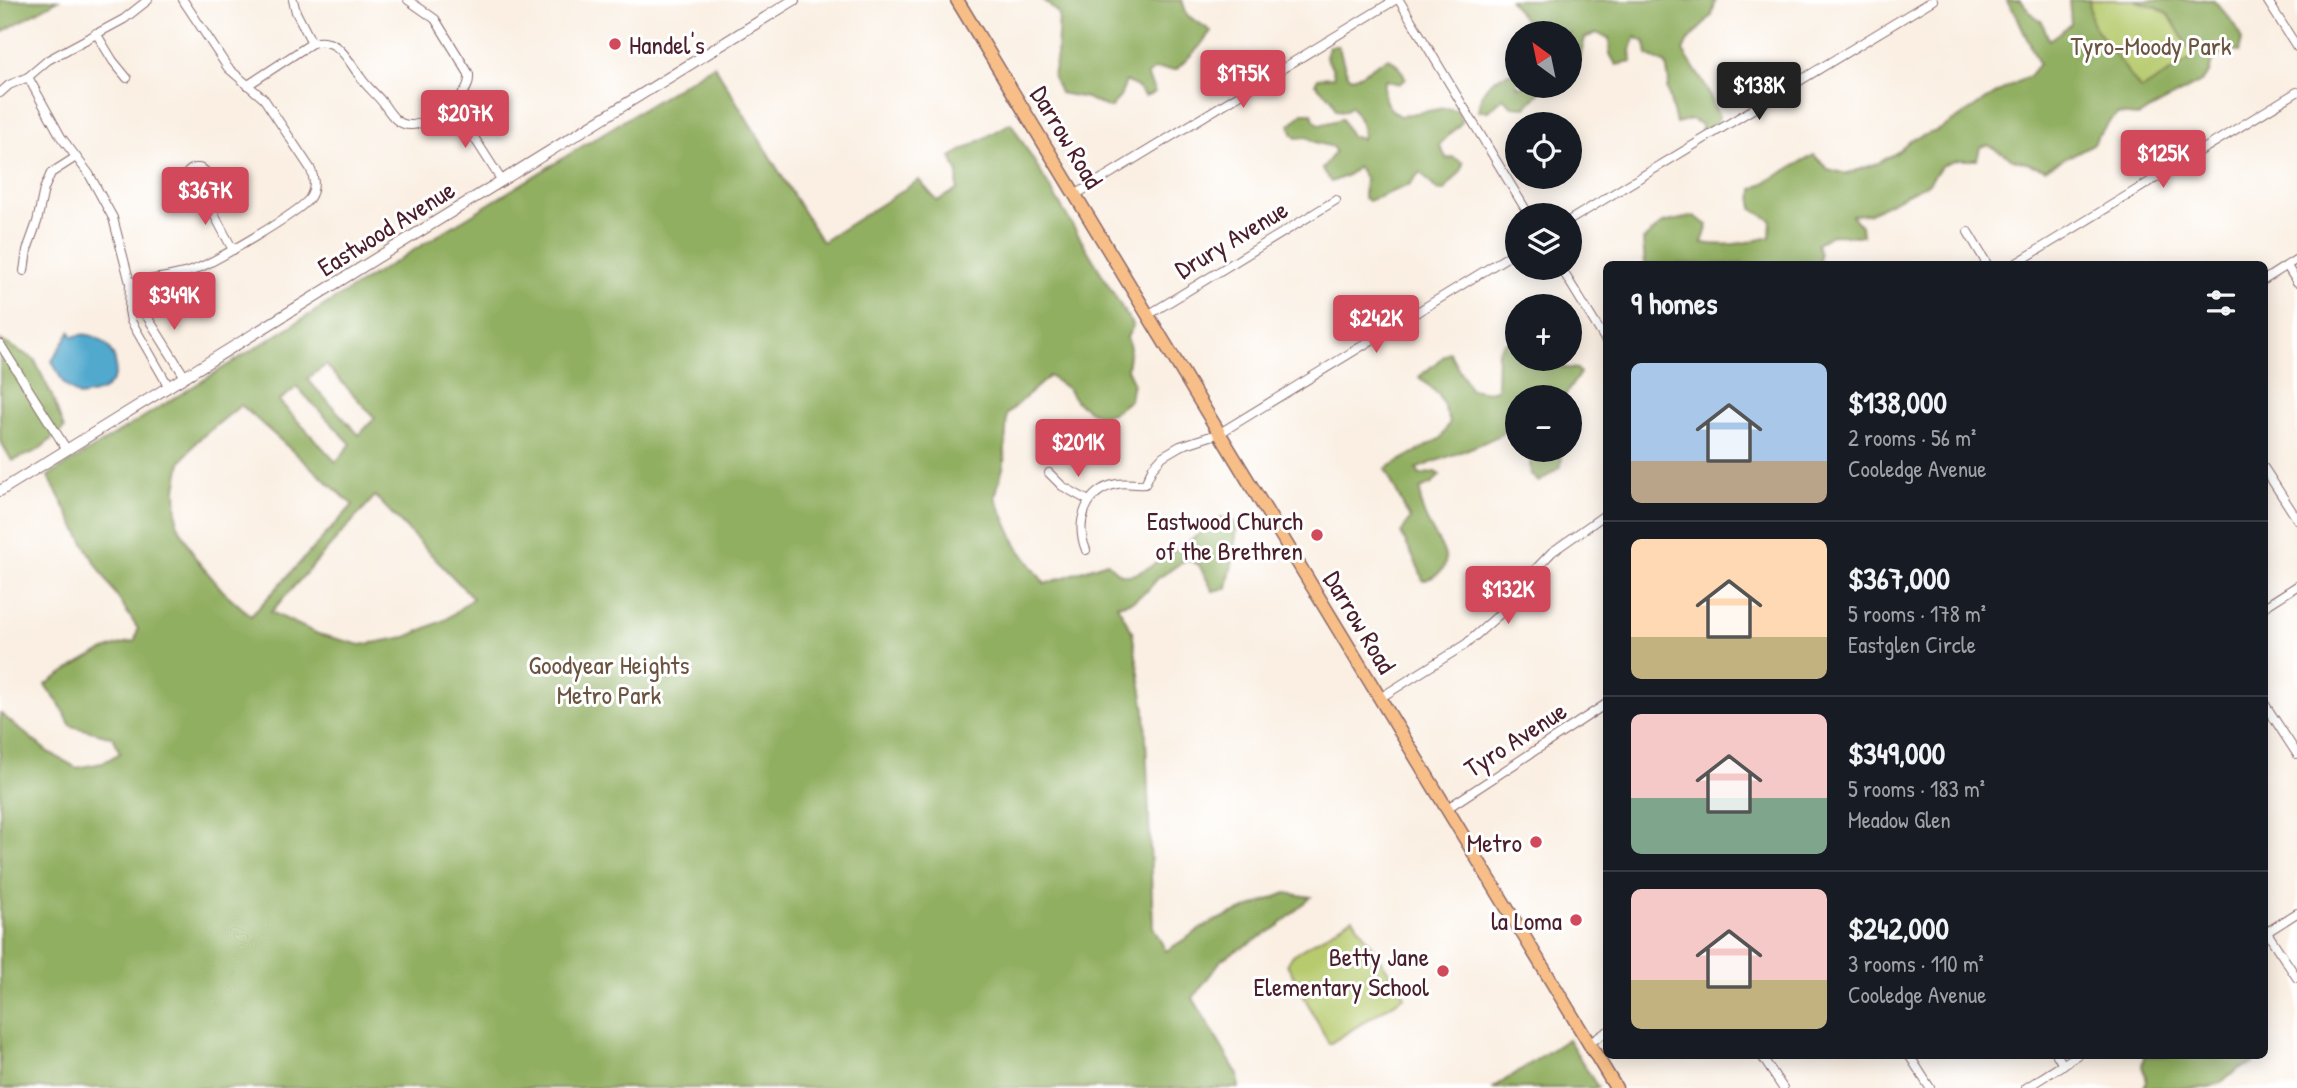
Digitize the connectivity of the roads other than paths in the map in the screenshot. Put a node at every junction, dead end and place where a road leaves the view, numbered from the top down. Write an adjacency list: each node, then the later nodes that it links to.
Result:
1 (148, 0): 10 (street)
2 (183, 0): 15 (street)
3 (293, 0): 11 (street)
4 (408, 0): 18 (street)
5 (794, 0): 20 (street, Eastwood Avenue)
6 (957, 0): 22 (main road, Darrow Road)
7 (1397, 0): 22 (street); 24 (street)
8 (1933, 0): 25 (street)
9 (2267, 0): 12 (street)
10 (96, 33): 13 (street); 14 (street)
11 (312, 43): 15 (street); 18 (street)
12 (2297, 47)
13 (27, 77): 17 (street); 19 (street)
14 (127, 78)
15 (248, 85): 27 (street)
16 (2297, 92): 31 (street)
17 (0, 93)
18 (452, 103): 20 (street)
19 (76, 157): 33 (street); 37 (street)
20 (502, 181): 45 (street, Eastwood Avenue)
21 (201, 190): 27 (street)
22 (1075, 195): 38 (main road, Darrow Road)
23 (1336, 200): 38 (street, Drury Avenue)
24 (1522, 203)
25 (1582, 213)
26 (1968, 232): 30 (street)
27 (233, 250): 37 (street)
28 (1505, 258): 47 (street)
29 (2297, 259): 32 (street)
30 (1985, 261)
31 (2020, 261)
32 (2287, 266): 34 (street); 36 (street)
33 (24, 271)
34 (2268, 278)
35 (1568, 280): 40 (street)
36 (2297, 282)
37 (130, 287): 39 (street); 41 (street)
38 (1148, 315): 47 (main road, Darrow Road)
39 (156, 331): 41 (street); 43 (street)
40 (1603, 336)
41 (141, 340): 44 (street)
42 (0, 345): 48 (street)
43 (167, 349): 44 (street); 45 (street)
44 (152, 359): 46 (street)
45 (184, 377): 46 (street, Eastwood Avenue)
46 (169, 387): 48 (street, Eastwood Avenue)
47 (1220, 433): 52 (street); 58 (main road, Darrow Road)
48 (67, 450): 51 (street, Eastwood Avenue)
49 (1049, 473): 52 (street)
50 (2268, 474): 54 (street)
51 (0, 491)
52 (1089, 502): 55 (street)
53 (1603, 516): 58 (street)
54 (2297, 519)
55 (1086, 550)
56 (2297, 586): 57 (street)
57 (2268, 604)
58 (1380, 698): 62 (main road, Darrow Road)
59 (1603, 706): 62 (street, Tyro Avenue)
60 (2268, 710): 61 (street)
61 (2297, 754)
62 (1446, 809): 68 (main road, Darrow Road)
63 (2297, 913): 64 (street)
64 (2268, 930)
65 (2268, 936): 66 (street)
66 (2297, 978)
67 (1603, 1034): 68 (street)
68 (1590, 1044): 74 (main road, Darrow Road)
69 (1764, 1059): 75 (street)
70 (1912, 1059): 76 (street)
71 (2059, 1059): 73 (street)
72 (2072, 1059): 73 (street)
73 (2063, 1065): 77 (street)
74 (1616, 1088)
75 (1783, 1088)
76 (1930, 1088)
77 (2026, 1088)

